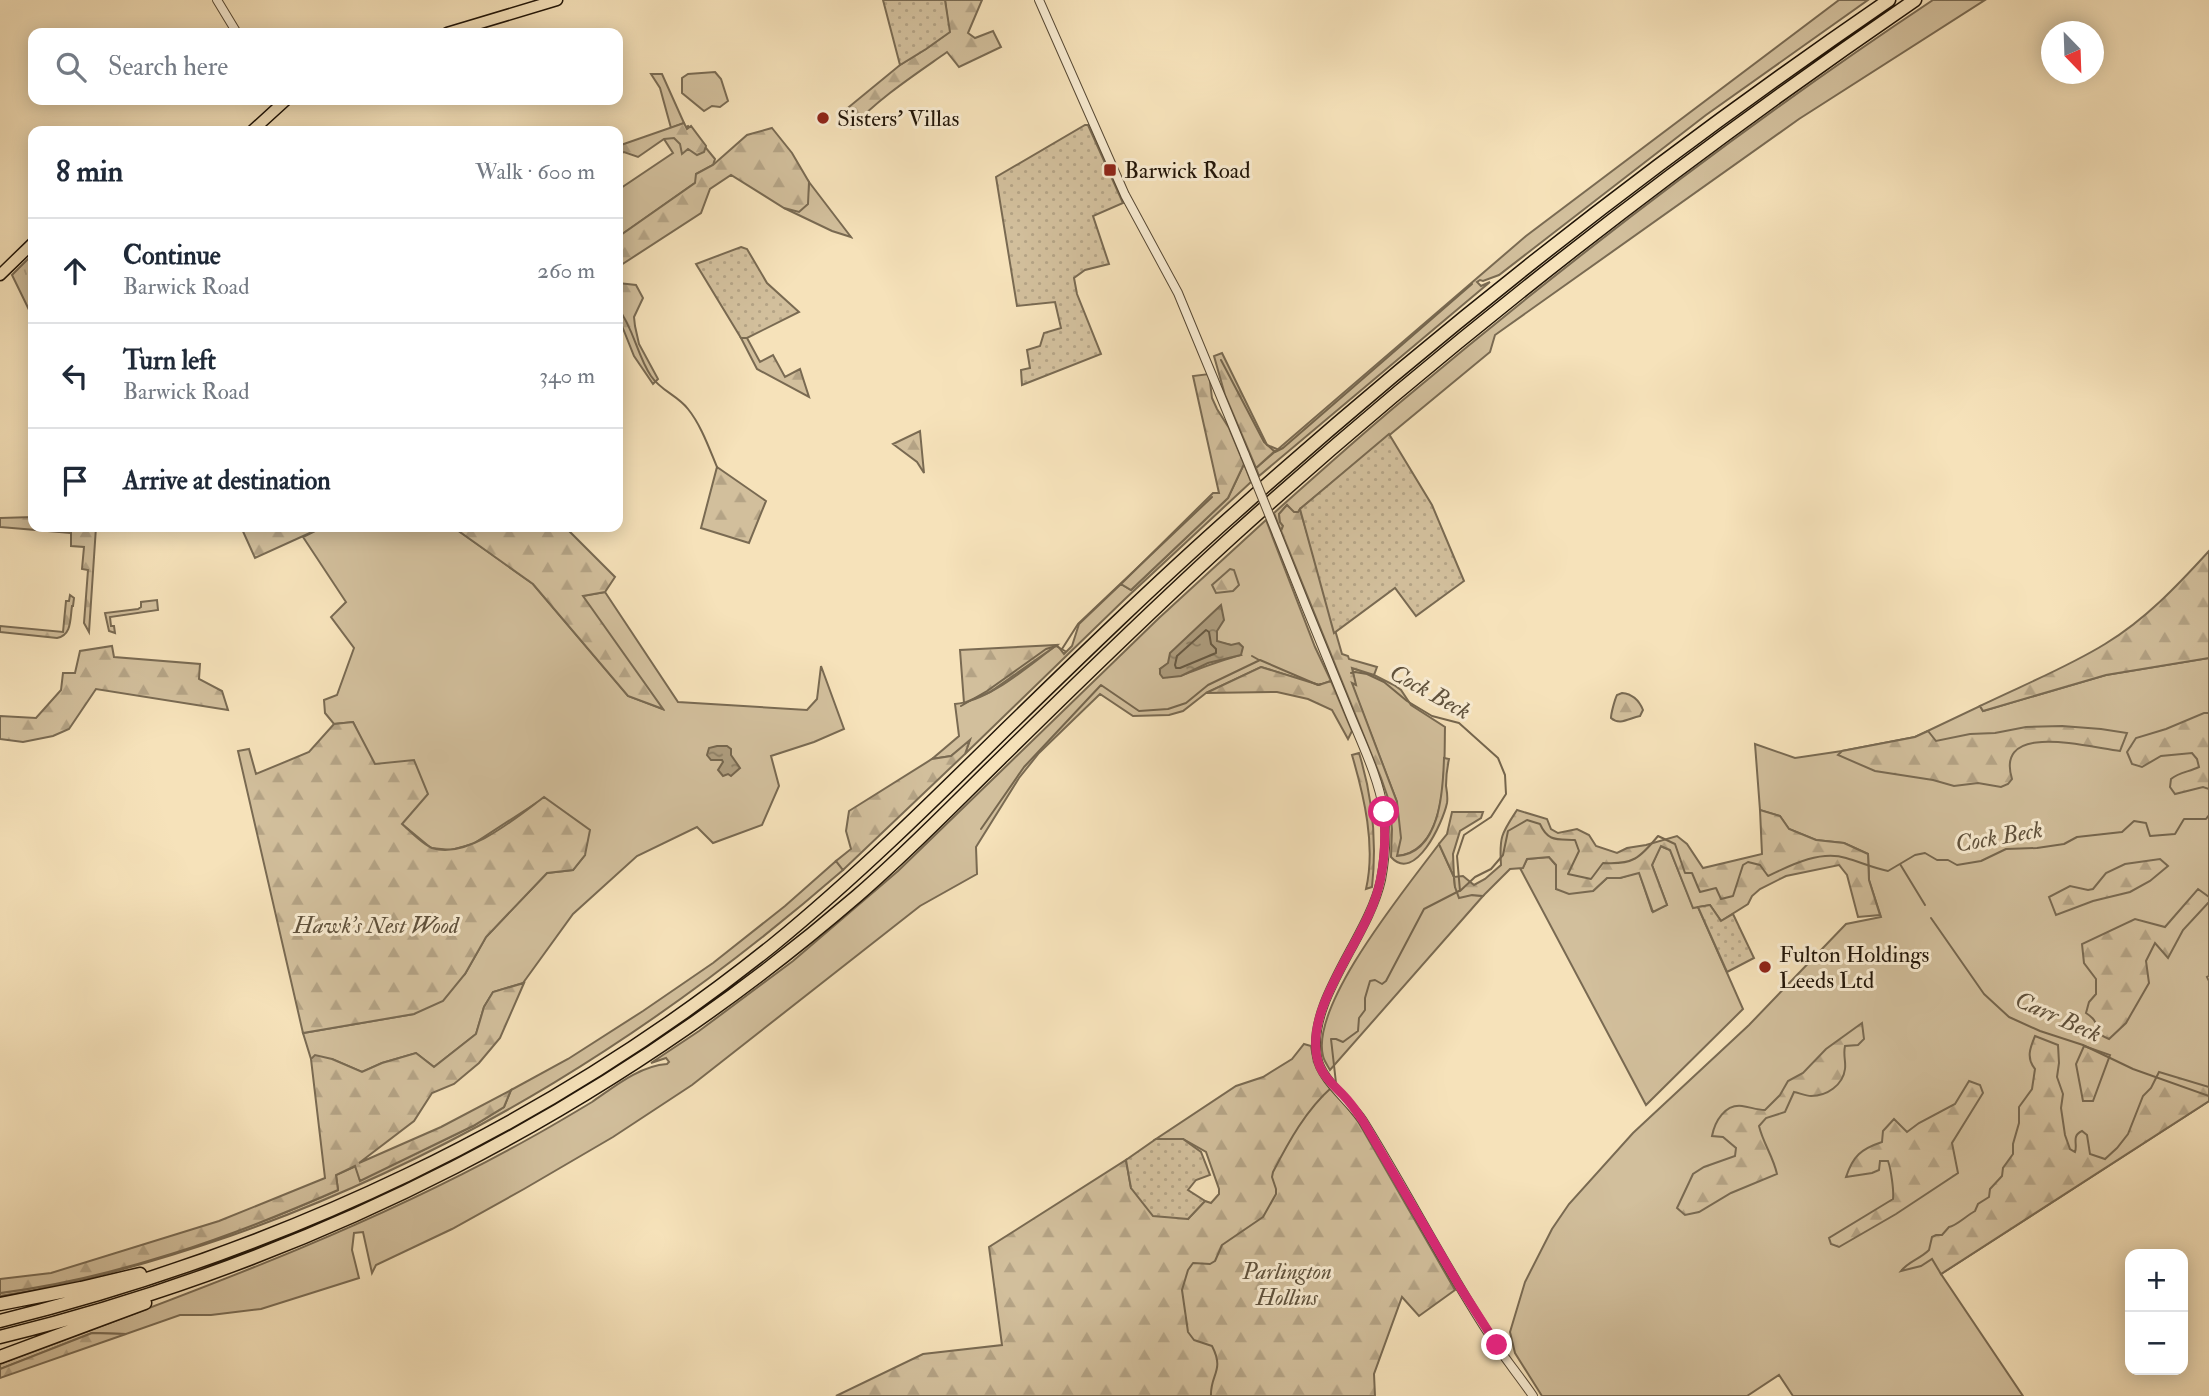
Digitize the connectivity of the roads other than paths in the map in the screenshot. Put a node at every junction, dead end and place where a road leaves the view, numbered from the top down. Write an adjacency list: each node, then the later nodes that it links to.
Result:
1 (217, 0): 6 (street)
2 (557, 0): 7 (main road)
3 (1039, 0): 18 (street, bridge)
4 (1889, 0): 12 (highway)
5 (1915, 0): 13 (highway)
6 (234, 28)
7 (464, 28)
8 (280, 105): 9 (main road)
9 (257, 126)
10 (28, 248): 11 (main road)
11 (0, 275)
12 (222, 1255): 14 (highway); 15 (highway)
13 (203, 1277): 16 (highway); 17 (highway)
14 (0, 1304)
15 (0, 1321)
16 (0, 1337)
17 (0, 1357)
18 (1533, 1396)

